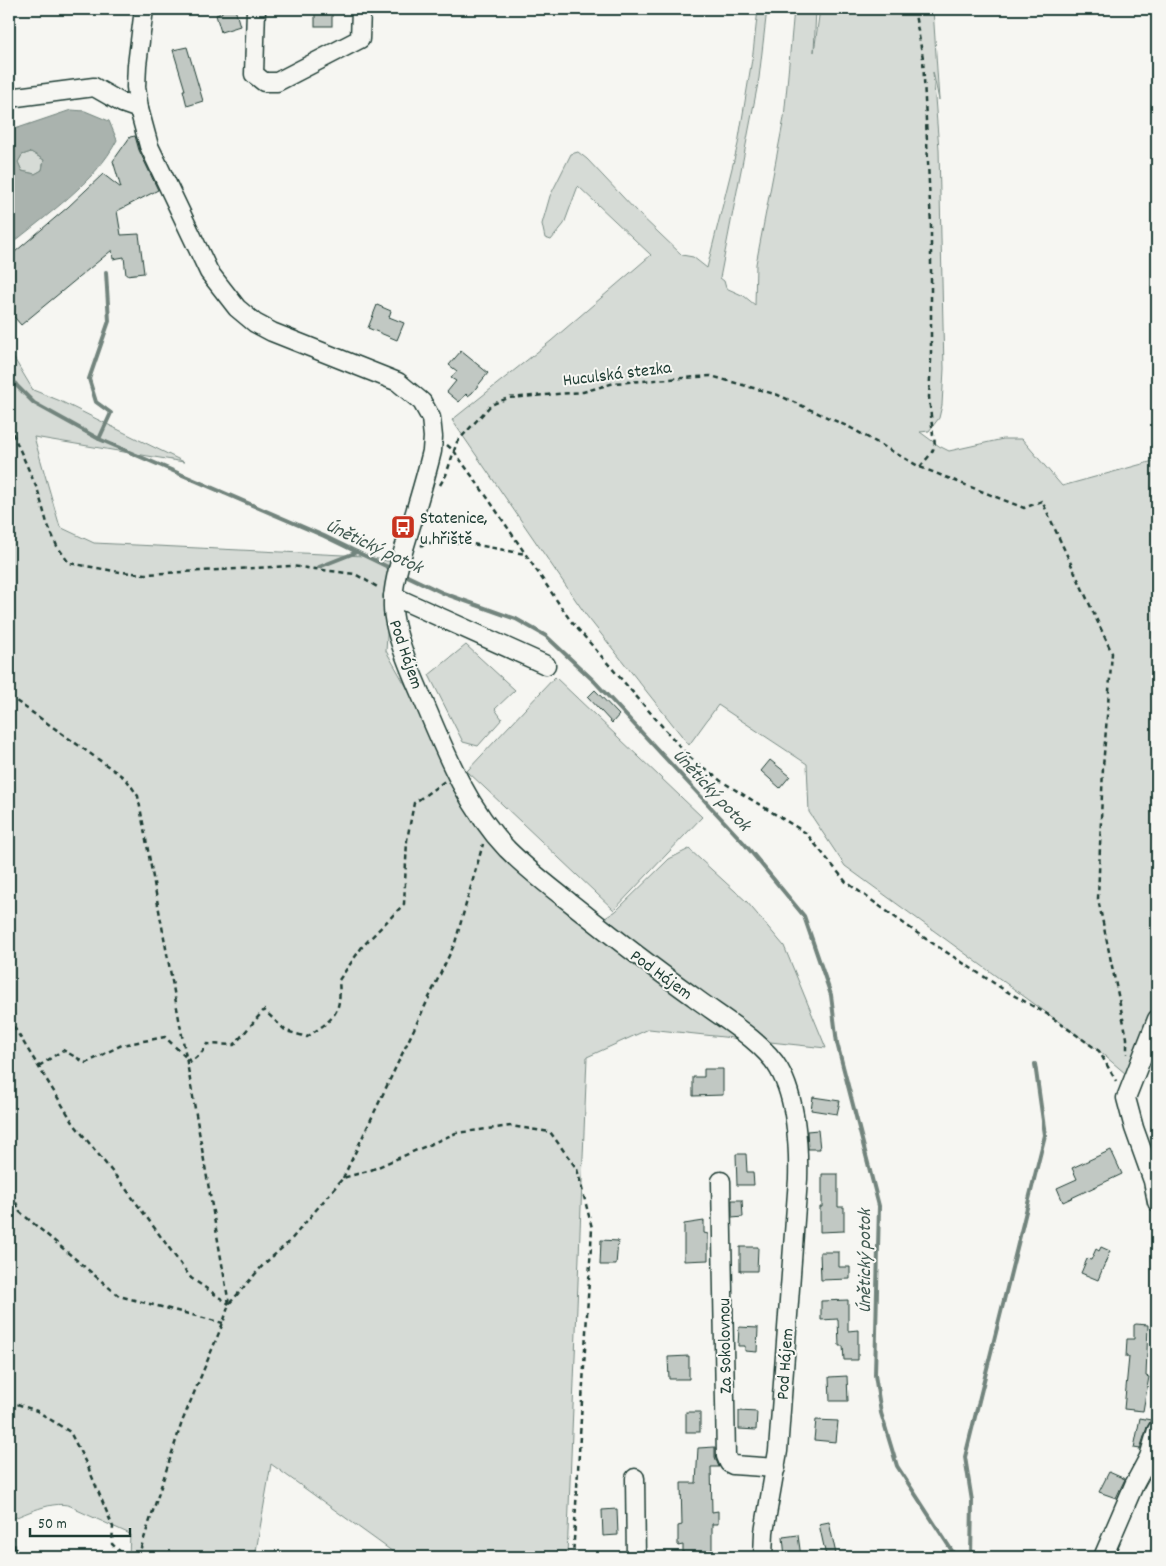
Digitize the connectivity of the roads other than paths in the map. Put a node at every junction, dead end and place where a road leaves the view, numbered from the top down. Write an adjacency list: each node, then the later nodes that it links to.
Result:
1 (144, 9): 5 (street)
2 (256, 9): 3 (street)
3 (361, 9)
4 (9, 98): 5 (street)
5 (139, 109): 6 (street, Pod Hájem)
6 (391, 590): 7 (street); 12 (street, Pod Hájem)
7 (546, 665)
8 (1157, 1019): 10 (street)
9 (721, 1181): 12 (street, Za Sokolovnou)
10 (1157, 1202)
11 (1157, 1430): 16 (street)
12 (776, 1468): 15 (street, Pod Hájem)
13 (635, 1478): 14 (street)
14 (636, 1557)
15 (763, 1557)
16 (1103, 1557)

